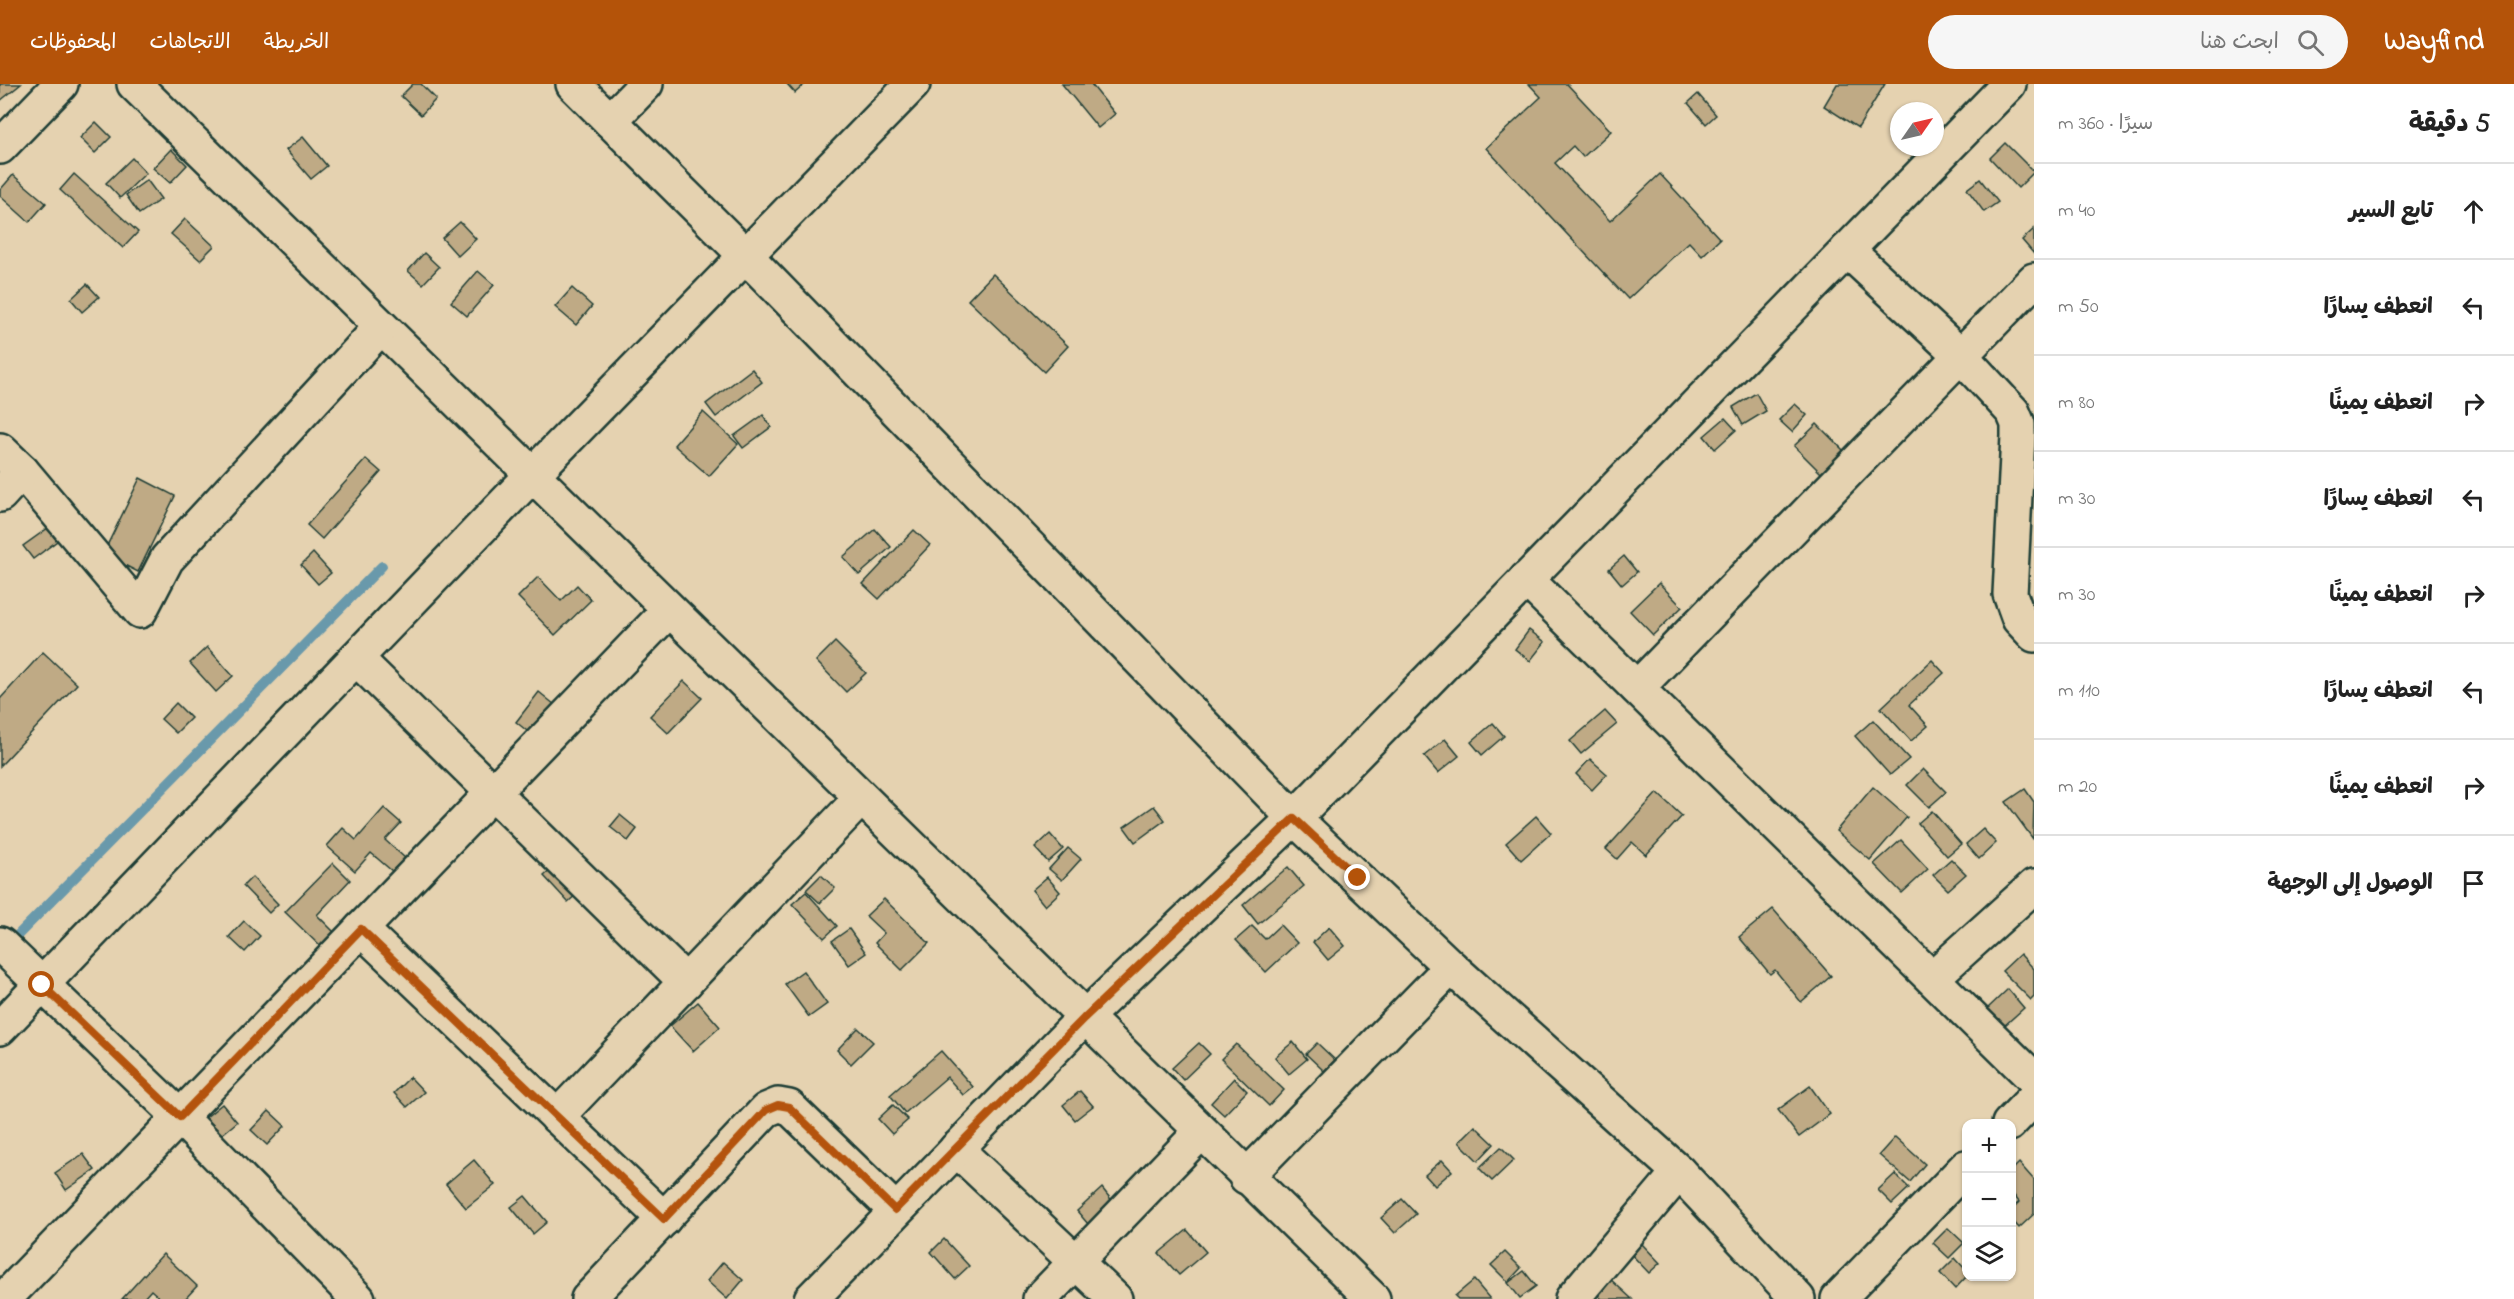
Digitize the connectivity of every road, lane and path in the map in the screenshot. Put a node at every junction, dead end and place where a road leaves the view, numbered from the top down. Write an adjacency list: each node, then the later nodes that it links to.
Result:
1 (62, 84): 8 (street)
2 (134, 84): 12 (street)
3 (573, 84): 7 (street)
4 (646, 84): 7 (street)
5 (913, 84): 10 (street)
6 (2009, 84): 9 (street)
7 (610, 121): 10 (street)
8 (0, 147)
9 (1847, 250): 13 (street); 17 (street)
10 (746, 256): 15 (street); 24 (street)
11 (2034, 280): 13 (street)
12 (381, 327): 14 (street); 15 (street)
13 (1961, 356): 19 (street); 21 (street)
14 (11, 461): 16 (street)
15 (532, 475): 18 (street); 20 (street)
16 (0, 495)
17 (1526, 579): 21 (street); 24 (street)
18 (669, 610): 22 (street); 23 (street)
19 (2034, 635)
20 (356, 657): 22 (street); 31 (street)
21 (1637, 688): 29 (street)
22 (493, 792): 26 (street); 30 (street)
23 (861, 798): 30 (street); 32 (street)
24 (1294, 818): 28 (street); 32 (street)
25 (2034, 886): 29 (street)
26 (361, 929): 36 (street); 37 (street)
27 (0, 944): 31 (street)
28 (1451, 966): 42 (street); 43 (street)
29 (1932, 978): 34 (street)
30 (686, 982): 37 (street)
31 (42, 985): 33 (street); 36 (street)
32 (1084, 1018): 39 (street); 40 (street)
33 (0, 1028)
34 (2034, 1079)
35 (2034, 1098): 38 (street)
36 (180, 1117): 47 (street); 48 (street)
37 (557, 1117): 45 (street)
38 (2014, 1119)
39 (1201, 1132): 43 (street); 46 (street)
40 (956, 1149): 44 (street); 46 (street)
41 (1962, 1171): 56 (street)
42 (1678, 1172): 54 (street); 55 (street)
43 (1246, 1177): 53 (street)
44 (895, 1210): 45 (street); 50 (street)
45 (664, 1219): 49 (street)
46 (1076, 1263): 51 (street); 52 (street)
47 (4, 1299)
48 (358, 1299)
49 (588, 1299)
50 (811, 1299)
51 (1040, 1299)
52 (1115, 1299)
53 (1373, 1299)
54 (1572, 1299)
55 (1798, 1299)
56 (1838, 1299)

